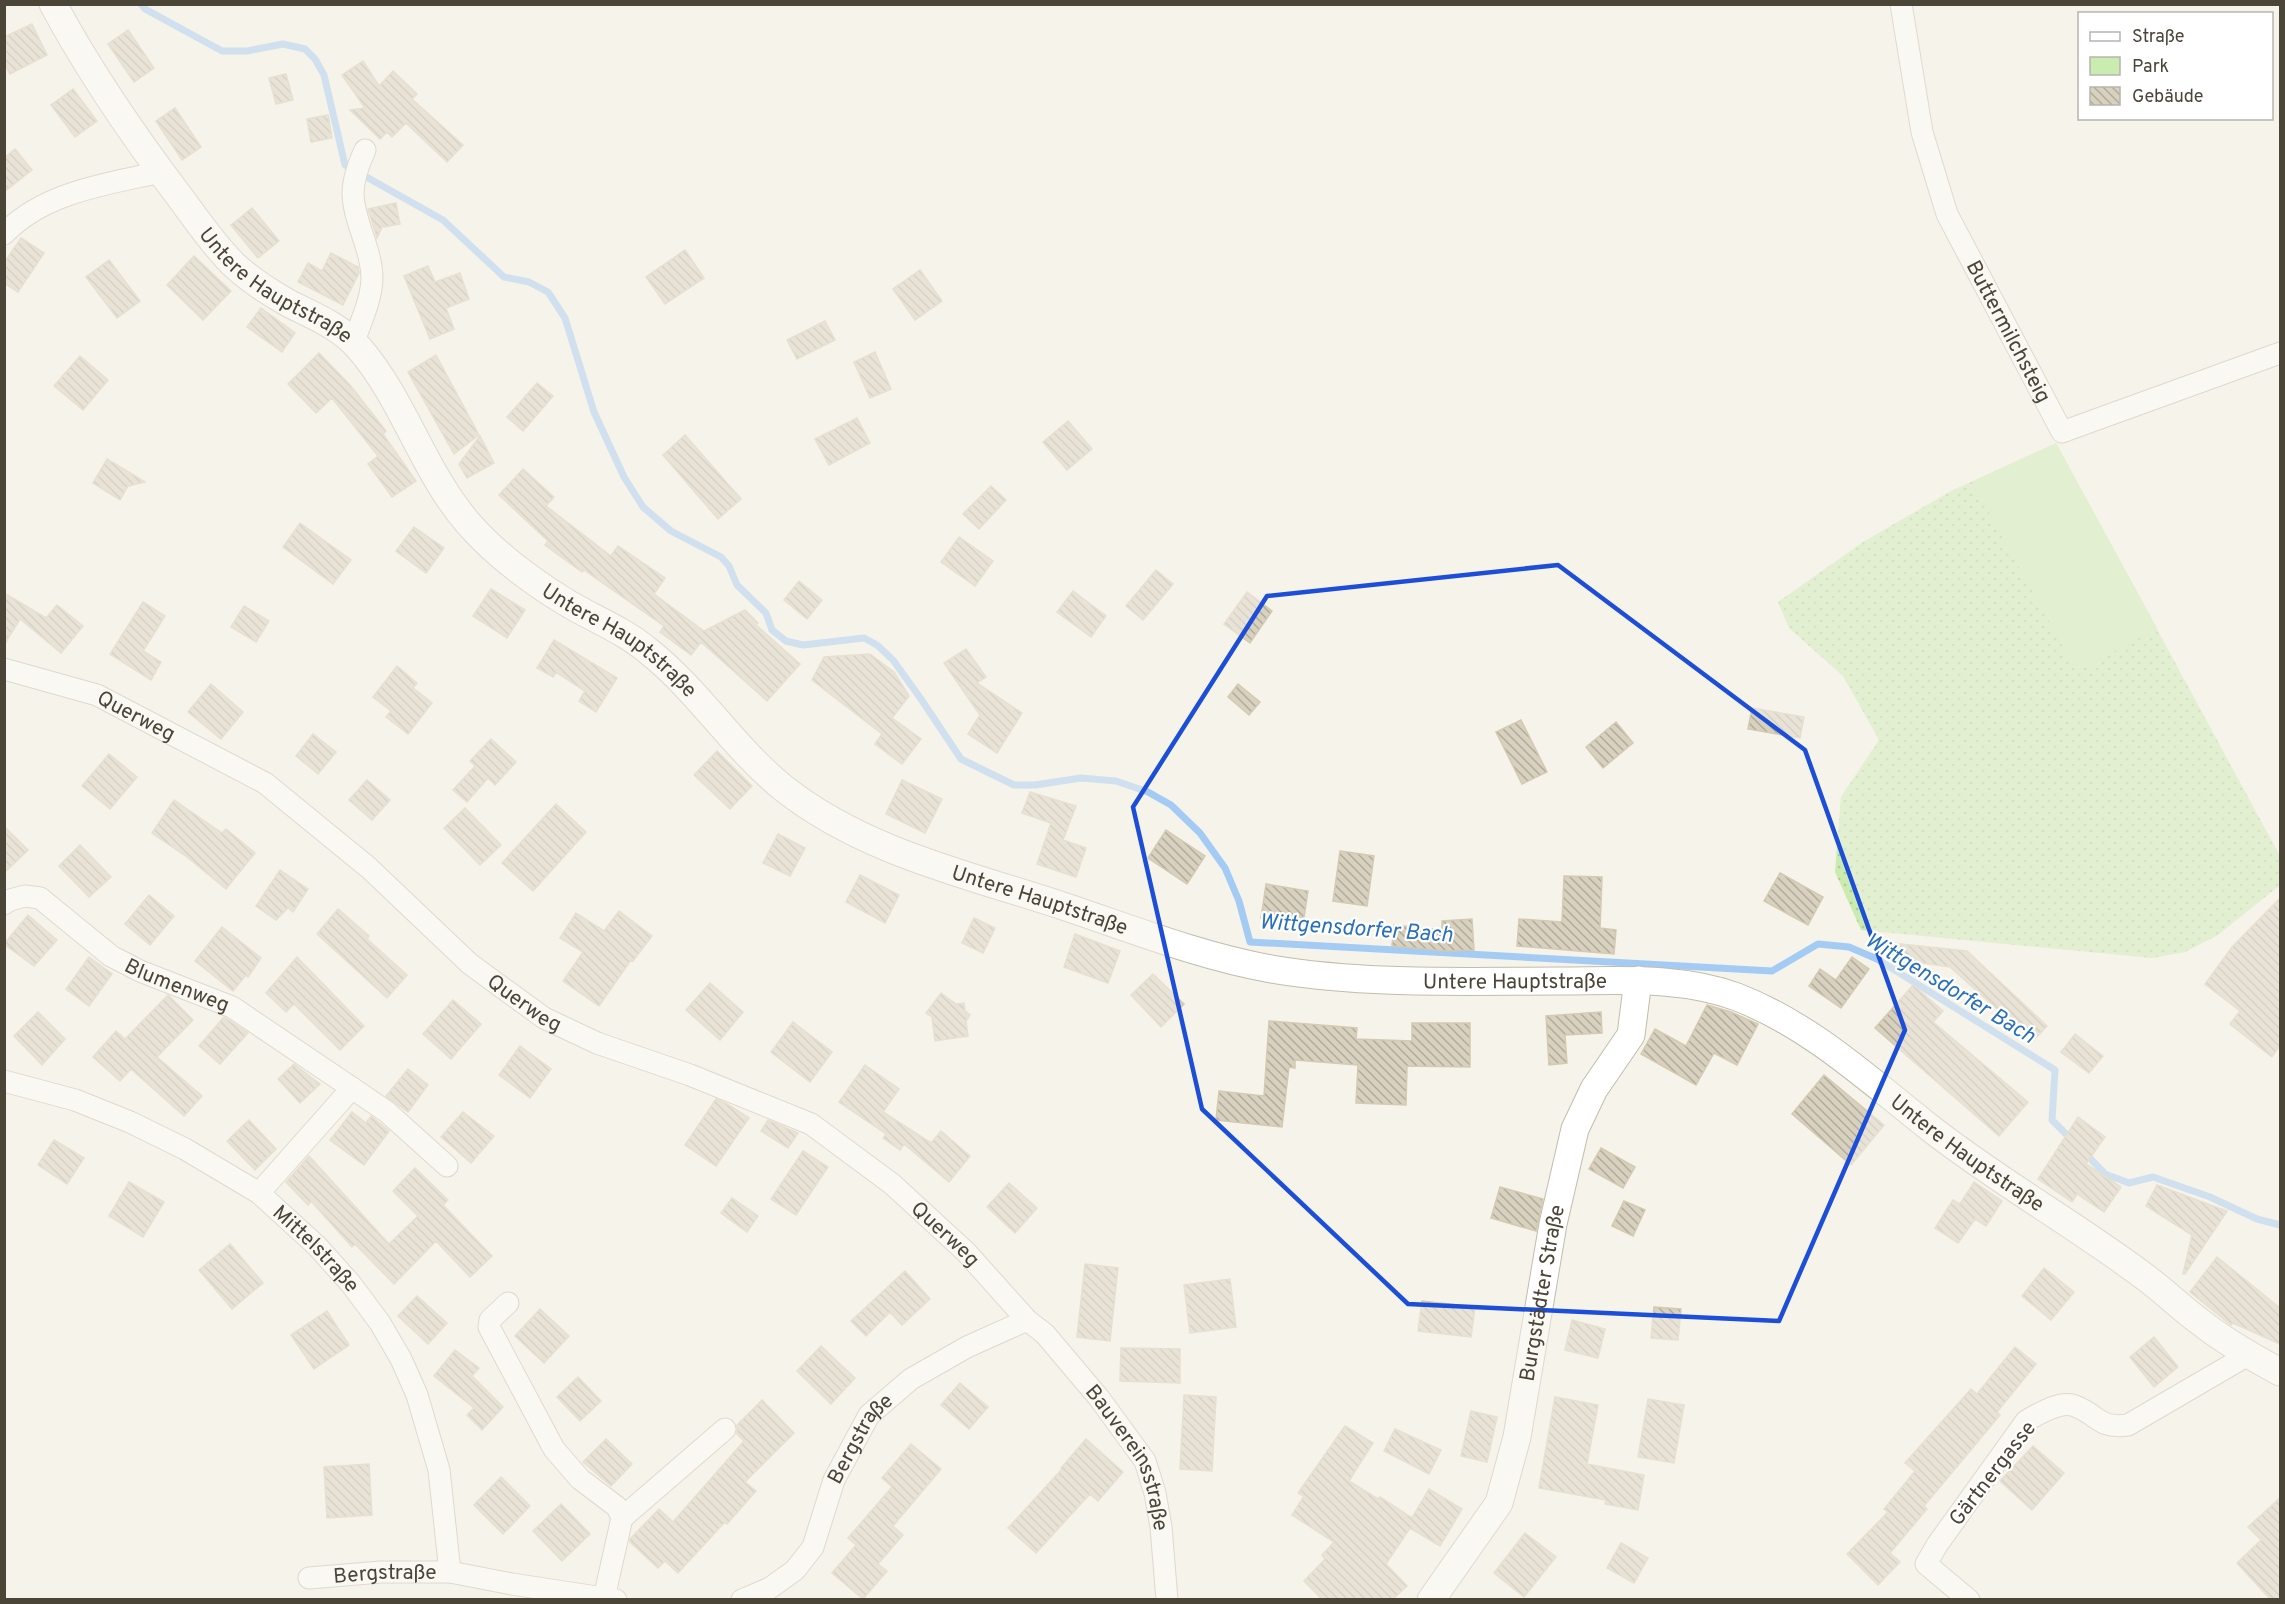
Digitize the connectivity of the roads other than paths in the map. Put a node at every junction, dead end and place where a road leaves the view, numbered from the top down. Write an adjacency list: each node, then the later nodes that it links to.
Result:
1 (53, 4): 4 (street, Untere Hauptstraße)
2 (1901, 4): 7 (street, Buttermilchsteig)
3 (360, 165): 6 (street)
4 (161, 172): 5 (street); 6 (street, Untere Hauptstraße)
5 (4, 234)
6 (354, 341): 10 (street, Untere Hauptstraße)
7 (2280, 353)
8 (4, 669): 16 (street, Querweg)
9 (4, 904): 12 (street, Blumenweg)
10 (1638, 980): 18 (street, Untere Hauptstraße); 27 (street, Burgstädter Straße)
11 (4, 1081): 14 (street, Mittelstraße)
12 (352, 1088): 13 (street, Blumenweg); 14 (street)
13 (447, 1166)
14 (259, 1193): 22 (street, Mittelstraße)
15 (508, 1303): 21 (street)
16 (1027, 1320): 17 (street, Querweg); 25 (street, Bergstraße)
17 (1045, 1334): 26 (street, Bauvereinsstraße)
18 (2248, 1355): 19 (street, Untere Hauptstraße); 28 (street, Gärtnergasse)
19 (2280, 1372)
20 (725, 1429): 21 (street)
21 (622, 1518): 24 (street, Bergstraße)
22 (450, 1572): 23 (street, Bergstraße); 24 (street, Bergstraße)
23 (309, 1578)
24 (610, 1599)
25 (742, 1599)
26 (1167, 1599)
27 (1431, 1599)
28 (1969, 1599)

